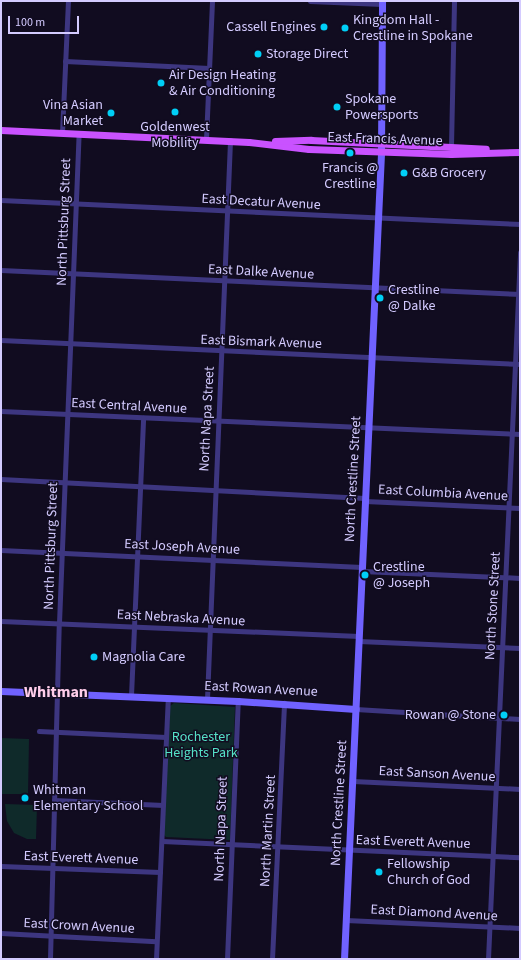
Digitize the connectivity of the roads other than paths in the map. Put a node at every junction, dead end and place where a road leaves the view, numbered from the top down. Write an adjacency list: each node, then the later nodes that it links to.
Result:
1 (68, 1): 6 (street)
2 (212, 1): 7 (street)
3 (310, 1): 5 (street)
4 (454, 1): 15 (street)
5 (382, 3): 14 (main road, North Crestline Street)
6 (65, 61): 7 (street); 9 (street)
7 (209, 68): 11 (street)
8 (1, 130): 9 (main road, East Francis Avenue)
9 (62, 133): 10 (main road, East Francis Avenue)
10 (79, 134): 11 (main road, East Francis Avenue); 19 (street, North Pittsburg Street)
11 (206, 139): 12 (main road, East Francis Avenue)
12 (230, 140): 13 (main road, East Francis Avenue); 20 (street, North Napa Street)
13 (249, 142): 14 (main road, East Francis Avenue); 16 (main road, East Francis Avenue)
14 (381, 143): 15 (main road, East Francis Avenue); 16 (main road, North Crestline Street)
15 (451, 146): 17 (main road, East Francis Avenue)
16 (381, 152): 17 (main road, East Francis Avenue); 21 (main road, North Crestline Street)
17 (520, 152)
18 (1, 200): 19 (street, East Decatur Avenue)
19 (76, 204): 20 (street, East Decatur Avenue); 25 (street, North Pittsburg Street)
20 (227, 211): 21 (street, East Decatur Avenue); 26 (street, North Napa Street)
21 (378, 218): 22 (street, East Decatur Avenue); 27 (main road, North Crestline Street)
22 (520, 224)
23 (520, 253): 28 (street, North Stone Street)
24 (1, 270): 25 (street, East Dalke Avenue)
25 (74, 274): 26 (street, East Dalke Avenue); 30 (street, North Pittsburg Street)
26 (224, 282): 27 (street, East Dalke Avenue); 31 (street, North Napa Street)
27 (374, 288): 28 (street, East Dalke Avenue); 32 (main road, North Crestline Street)
28 (519, 294): 33 (street, North Stone Street)
29 (1, 340): 30 (street, East Bismark Avenue)
30 (71, 344): 31 (street, East Bismark Avenue); 35 (street, North Pittsburg Street)
31 (221, 351): 32 (street, East Bismark Avenue); 37 (street, North Napa Street)
32 (372, 358): 33 (street, East Bismark Avenue); 38 (main road, North Crestline Street)
33 (518, 364): 39 (street, North Stone Street)
34 (1, 411): 35 (street, East Central Avenue)
35 (68, 414): 36 (street, East Central Avenue); 42 (street, North Pittsburg Street)
36 (143, 418): 37 (street, East Central Avenue); 43 (street)
37 (218, 421): 38 (street, East Central Avenue); 44 (street, North Napa Street)
38 (368, 428): 39 (street, East Central Avenue); 45 (main road, North Crestline Street)
39 (512, 434): 40 (street, East Central Avenue); 46 (street, North Stone Street)
40 (520, 434)
41 (1, 479): 42 (street, East Columbia Avenue)
42 (65, 482): 43 (street, East Columbia Avenue); 49 (street, North Pittsburg Street)
43 (140, 486): 44 (street, East Columbia Avenue); 50 (street)
44 (215, 489): 45 (street, East Columbia Avenue); 51 (street, North Napa Street)
45 (365, 499): 46 (street, East Columbia Avenue); 52 (main road, North Crestline Street)
46 (509, 507): 47 (street, East Columbia Avenue); 53 (street, North Stone Street)
47 (520, 508)
48 (1, 550): 49 (street, East Joseph Avenue)
49 (62, 553): 50 (street, East Joseph Avenue); 56 (street, North Pittsburg Street)
50 (137, 556): 51 (street, East Joseph Avenue); 57 (street)
51 (212, 560): 52 (street, East Joseph Avenue); 58 (street, North Napa Street)
52 (362, 569): 53 (street, East Joseph Avenue); 59 (main road, North Crestline Street)
53 (506, 577): 54 (street, East Joseph Avenue); 60 (street, North Stone Street)
54 (520, 578)
55 (1, 620): 56 (street, East Nebraska Avenue)
56 (59, 623): 57 (street, East Nebraska Avenue); 63 (street, North Pittsburg Street)
57 (134, 626): 58 (street, East Nebraska Avenue); 64 (street)
58 (209, 630): 59 (street, East Nebraska Avenue); 66 (street, North Napa Street)
59 (359, 639): 60 (street, East Nebraska Avenue); 69 (main road, North Crestline Street)
60 (502, 647): 61 (street, East Nebraska Avenue); 70 (street, North Stone Street)
61 (520, 648)
62 (1, 691): 63 (main road, East Rowan Avenue)
63 (57, 693): 64 (main road, East Rowan Avenue); 73 (street, North Pittsburg Street)
64 (131, 696): 65 (main road, East Rowan Avenue)
65 (168, 698): 66 (main road, East Rowan Avenue); 74 (street)
66 (207, 699): 67 (main road, East Rowan Avenue)
67 (238, 701): 68 (main road, East Rowan Avenue); 81 (street, North Napa Street)
68 (284, 703): 69 (main road, East Rowan Avenue); 82 (street, North Martin Street)
69 (356, 709): 70 (street, East Rowan Avenue); 75 (main road, North Crestline Street)
70 (499, 718): 71 (street, East Rowan Avenue); 76 (street, North Stone Street)
71 (520, 718)
72 (39, 731): 73 (street)
73 (56, 732): 74 (street); 78 (street, North Pittsburg Street)
74 (166, 737): 79 (street)
75 (353, 781): 76 (street, East Sanson Avenue); 83 (main road, North Crestline Street)
76 (496, 788): 77 (street, East Sanson Avenue); 84 (street, North Stone Street)
77 (520, 789)
78 (54, 800): 79 (street); 87 (street, North Pittsburg Street)
79 (163, 805): 80 (street)
80 (162, 841): 81 (street, East Everett Avenue); 88 (street)
81 (232, 844): 82 (street, East Everett Avenue); 97 (street, North Napa Street)
82 (278, 847): 83 (street, East Everett Avenue); 98 (street, North Martin Street)
83 (349, 850): 84 (street, East Everett Avenue); 89 (main road, North Crestline Street)
84 (493, 856): 85 (street, East Everett Avenue); 90 (street, North Stone Street)
85 (520, 857)
86 (1, 866): 87 (street, East Everett Avenue)
87 (52, 868): 88 (street, East Everett Avenue); 93 (street, North Pittsburg Street)
88 (160, 872): 94 (street)
89 (346, 920): 90 (street, East Diamond Avenue); 99 (main road, North Crestline Street)
90 (490, 926): 91 (street, East Diamond Avenue); 100 (street, North Stone Street)
91 (520, 928)
92 (1, 933): 93 (street, East Crown Avenue)
93 (50, 935): 94 (street, East Crown Avenue); 95 (street, North Pittsburg Street)
94 (156, 941): 96 (street)
95 (50, 959)
96 (156, 959)
97 (227, 959)
98 (272, 959)
99 (344, 959)
100 (488, 959)

